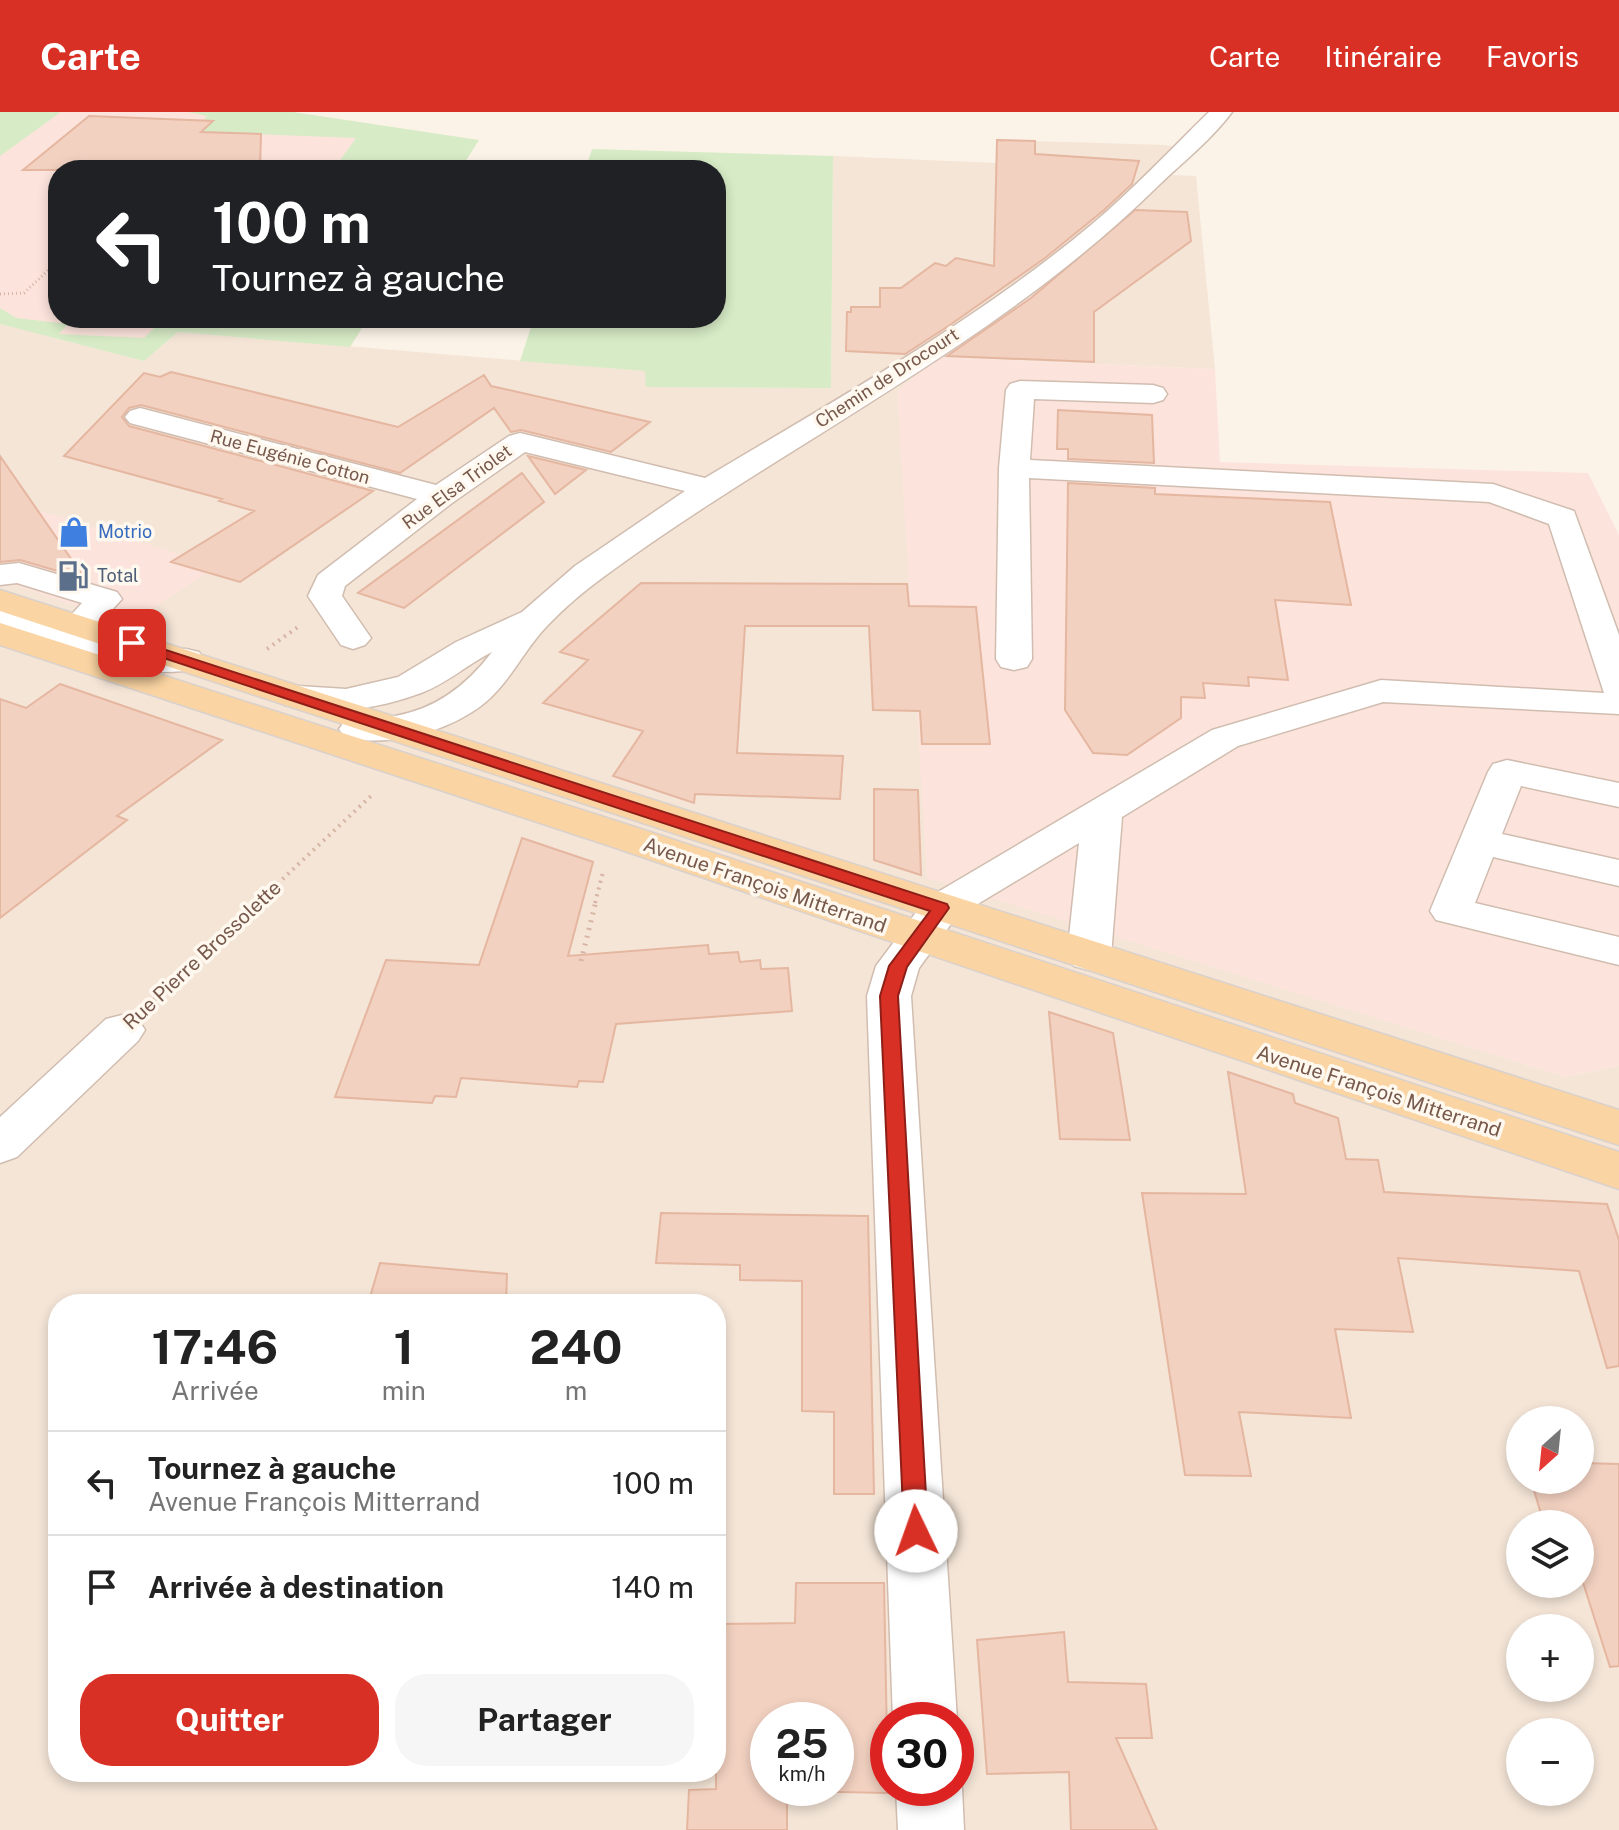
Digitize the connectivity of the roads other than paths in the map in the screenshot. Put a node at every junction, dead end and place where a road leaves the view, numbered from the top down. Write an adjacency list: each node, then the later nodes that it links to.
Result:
1 (1221, 112): 5 (street, Chemin de Drocourt)
2 (1153, 394): 4 (street)
3 (140, 417): 6 (street, Rue Eugénie Cotton)
4 (1014, 468): 14 (street); 17 (street)
5 (710, 488): 6 (street, Rue Elsa Triolet); 10 (street, Chemin de Drocourt)
6 (441, 496): 12 (street, Rue Elsa Triolet)
7 (0, 575): 11 (street)
8 (0, 600): 11 (main road, Avenue François Mitterrand)
9 (0, 616): 15 (street)
10 (534, 619): 16 (street, Chemin de Drocourt); 19 (street, Chemin de Drocourt)
11 (79, 626): 15 (main road, Avenue François Mitterrand)
12 (346, 628)
13 (0, 633): 20 (main road, Avenue François Mitterrand)
14 (1014, 659)
15 (186, 660): 20 (main road, Avenue François Mitterrand)
16 (410, 685): 20 (street, Chemin de Drocourt); 21 (street)
17 (1619, 688)
18 (1619, 699): 24 (street)
19 (466, 703): 21 (street, Chemin de Drocourt); 22 (street)
20 (294, 713): 21 (main road, Avenue François Mitterrand)
21 (401, 747): 22 (main road, Avenue François Mitterrand); 27 (main road, Avenue François Mitterrand)
22 (489, 760): 27 (main road, Avenue François Mitterrand)
23 (1619, 795): 25 (street)
24 (1102, 813): 27 (street); 29 (street)
25 (1479, 841): 26 (street); 28 (street)
26 (1619, 873)
27 (930, 923): 29 (main road, Avenue François Mitterrand); 33 (main road, Avenue François Mitterrand); 34 (street)
28 (1619, 951)
29 (1089, 956): 31 (main road, Avenue François Mitterrand)
30 (122, 1030): 32 (street, Rue Pierre Brossolette)
31 (1619, 1128)
32 (0, 1145)
33 (1619, 1171)
34 (924, 1702)
35 (930, 1806): 36 (street)
36 (931, 1830)

